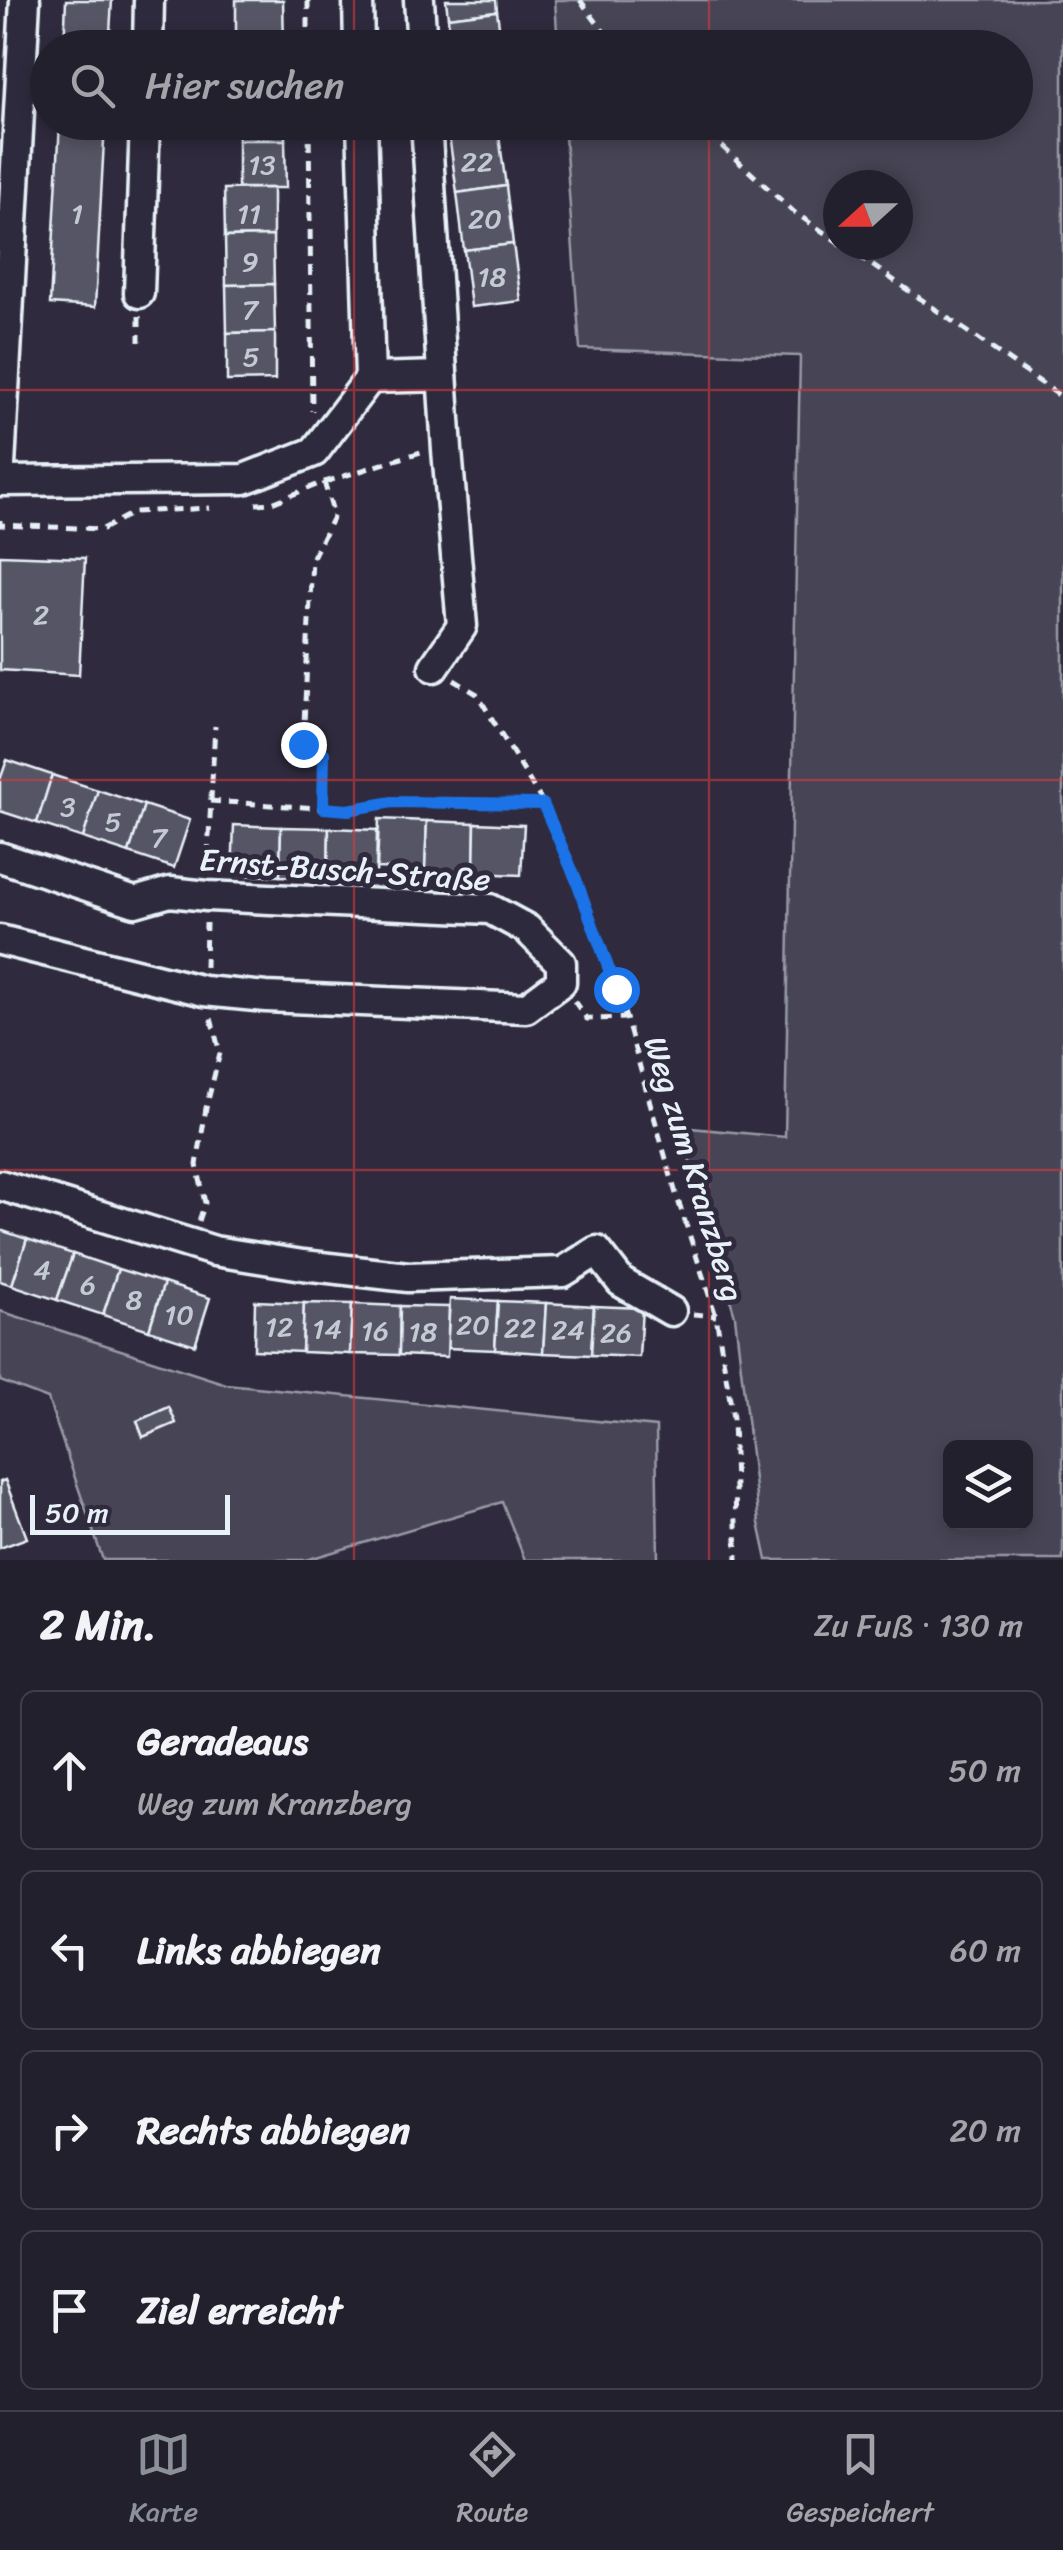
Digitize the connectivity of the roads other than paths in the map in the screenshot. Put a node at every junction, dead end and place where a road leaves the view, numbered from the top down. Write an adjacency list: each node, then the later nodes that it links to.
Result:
1 (26, 0): 14 (street)
2 (149, 0): 5 (street)
3 (358, 0): 6 (street)
4 (419, 0): 7 (street)
5 (148, 30)
6 (359, 30)
7 (421, 30)
8 (144, 140): 11 (street)
9 (363, 140): 13 (street)
10 (427, 140): 12 (street)
11 (139, 293)
12 (442, 376): 13 (street); 16 (street)
13 (370, 378): 15 (street)
14 (0, 466)
15 (0, 481)
16 (434, 667)
17 (0, 858): 18 (street, Ernst-Busch-Straße)
18 (0, 940)
19 (0, 1184): 20 (street)
20 (671, 1311)

